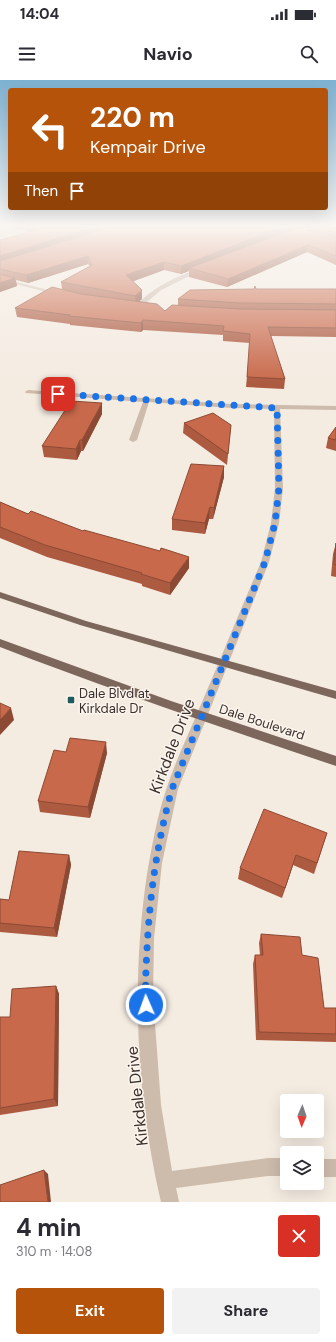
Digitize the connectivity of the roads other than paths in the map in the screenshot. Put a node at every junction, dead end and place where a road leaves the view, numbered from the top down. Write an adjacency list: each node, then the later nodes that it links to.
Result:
1 (179, 278): 5 (street)
2 (0, 279): 3 (street)
3 (61, 295)
4 (131, 306): 5 (street)
5 (138, 307): 6 (street)
6 (144, 308)
7 (28, 392): 8 (street)
8 (147, 400): 9 (street); 11 (street)
9 (277, 408): 10 (street); 14 (street, Kirkdale Drive)
10 (336, 408)
11 (133, 440)
12 (0, 594): 14 (main road)
13 (0, 643): 16 (main road, Dale Boulevard)
14 (224, 664): 15 (main road); 16 (street, Kirkdale Drive)
15 (336, 695)
16 (201, 717): 17 (main road, Dale Boulevard); 21 (street, Kirkdale Drive)
17 (336, 761)
18 (280, 1168): 21 (street)
19 (324, 1168): 20 (street)
20 (336, 1168)
21 (165, 1181): 22 (street, Kirkdale Drive)
22 (170, 1202)

